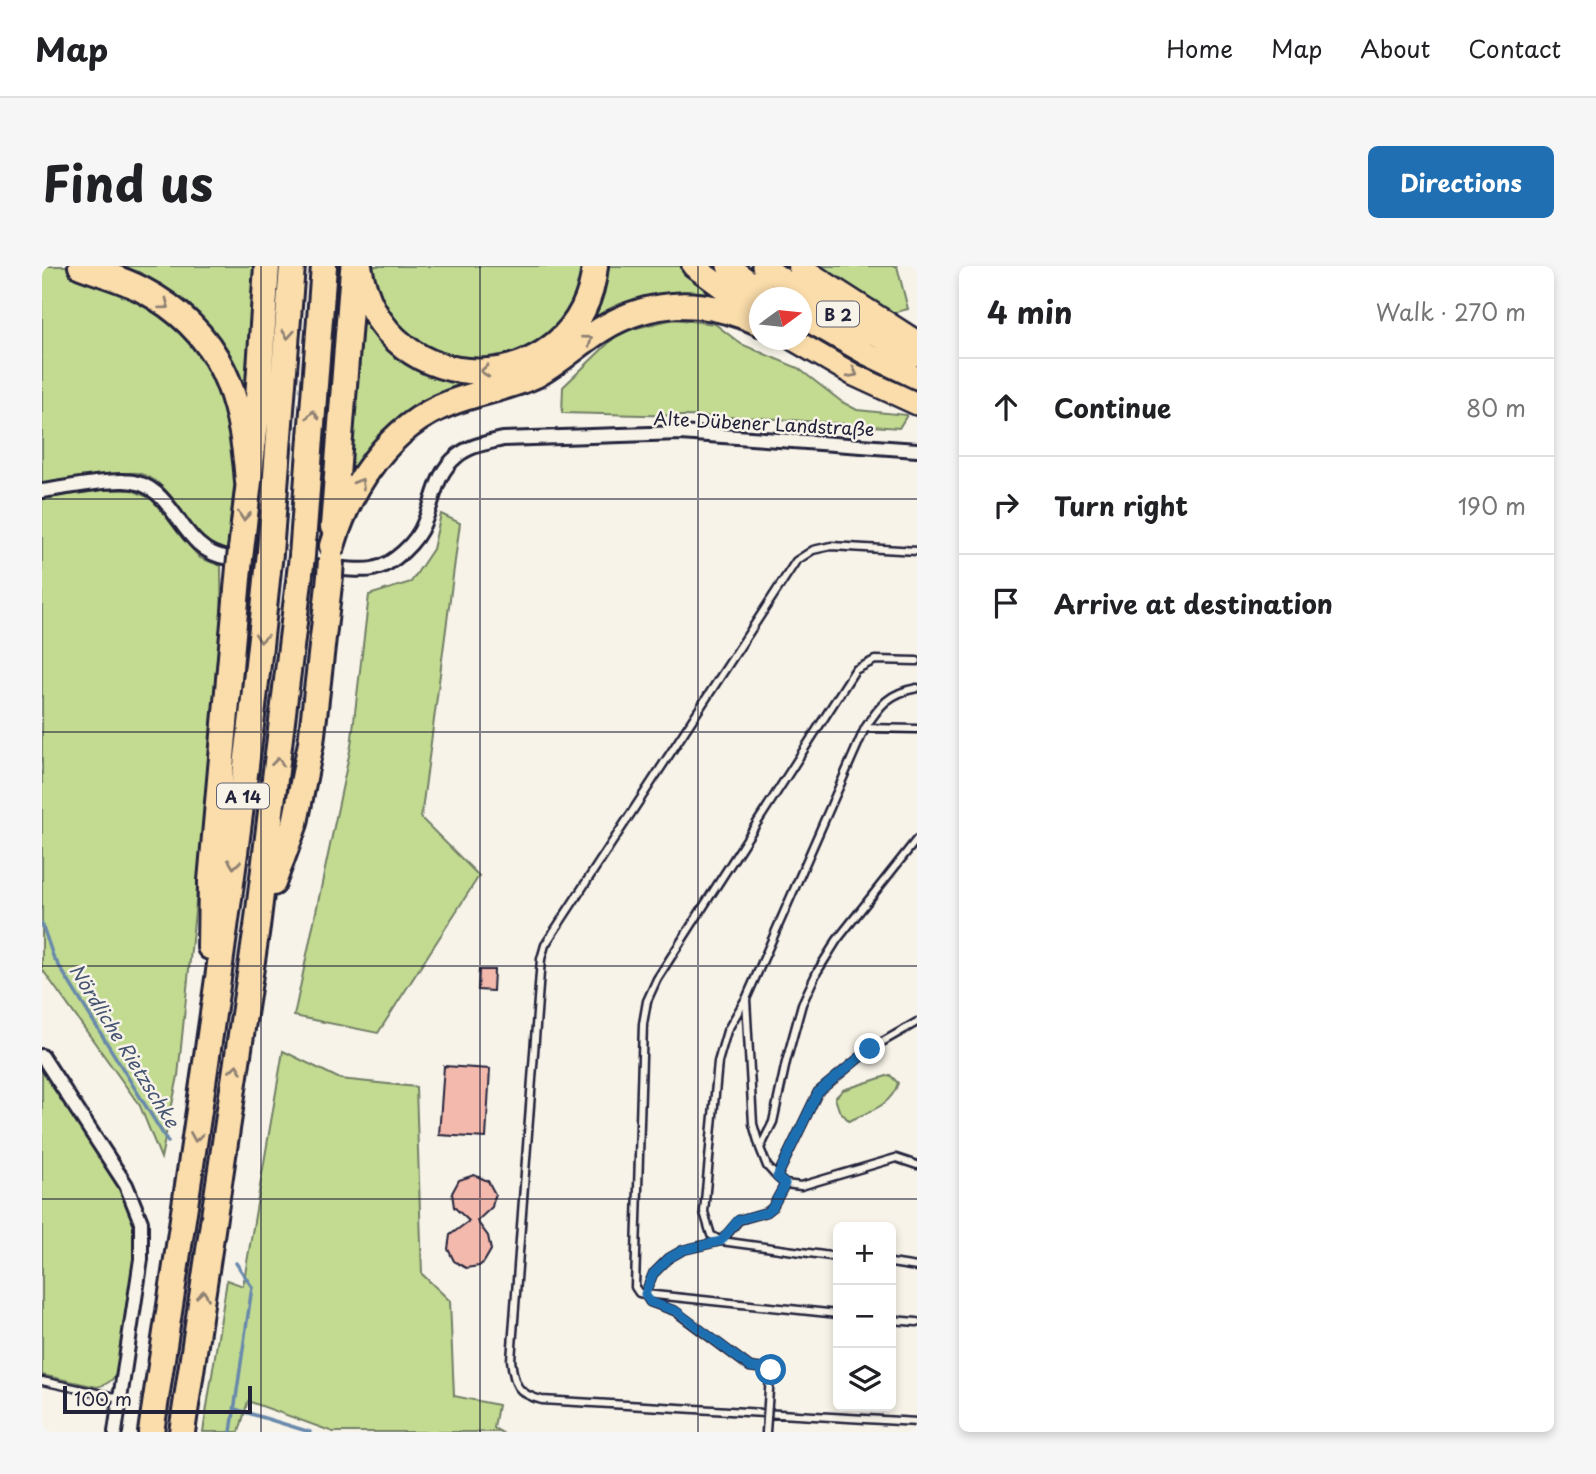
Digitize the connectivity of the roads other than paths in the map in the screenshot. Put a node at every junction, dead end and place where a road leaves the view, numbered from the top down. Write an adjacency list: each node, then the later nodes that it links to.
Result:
1 (81, 266): 21 (highway, one-way to 21)
2 (267, 266): 21 (highway)
3 (292, 266): 33 (highway, A 14, one-way to 33)
4 (324, 266): 31 (highway, A 14, one-way to 4)
5 (356, 266): 6 (highway, one-way to 5); 25 (highway)
6 (595, 266)
7 (693, 266): 12 (highway)
8 (727, 266): 11 (highway)
9 (762, 266): 17 (highway, B 2)
10 (799, 266): 15 (highway)
11 (757, 287)
12 (749, 306)
13 (749, 319): 25 (highway, one-way to 13)
14 (812, 323): 18 (highway, B 2)
15 (917, 344)
16 (811, 350): 19 (highway, one-way to 19)
17 (917, 355)
18 (917, 378)
19 (917, 404)
20 (917, 450): 25 (street, Alte Dübener Landstraße)
21 (248, 482): 24 (highway, one-way to 24)
22 (42, 491): 24 (street)
23 (917, 551): 50 (lane)
24 (236, 558): 33 (highway)
25 (333, 563): 31 (highway)
26 (917, 661): 44 (lane)
27 (917, 688): 28 (lane)
28 (865, 727): 29 (lane); 32 (lane)
29 (917, 729)
30 (917, 839): 36 (lane)
31 (257, 927): 53 (highway, A 14, one-way to 31)
32 (746, 999): 36 (lane); 40 (lane)
33 (213, 1021): 52 (highway, A 14, one-way to 52)
34 (917, 1022): 38 (lane)
35 (42, 1056): 49 (street)
36 (760, 1148): 38 (lane)
37 (917, 1166): 39 (lane)
38 (777, 1177): 39 (lane)
39 (785, 1184): 40 (lane)
40 (721, 1241): 41 (lane); 44 (lane)
41 (833, 1256)
42 (896, 1265): 43 (lane)
43 (917, 1267)
44 (645, 1294): 45 (lane); 54 (lane, bridge)
45 (833, 1313)
46 (896, 1320): 47 (lane)
47 (917, 1322)
48 (42, 1381): 49 (lane)
49 (120, 1398): 51 (street)
50 (917, 1422)
51 (115, 1432)
52 (151, 1432)
53 (182, 1432)
54 (766, 1432)

